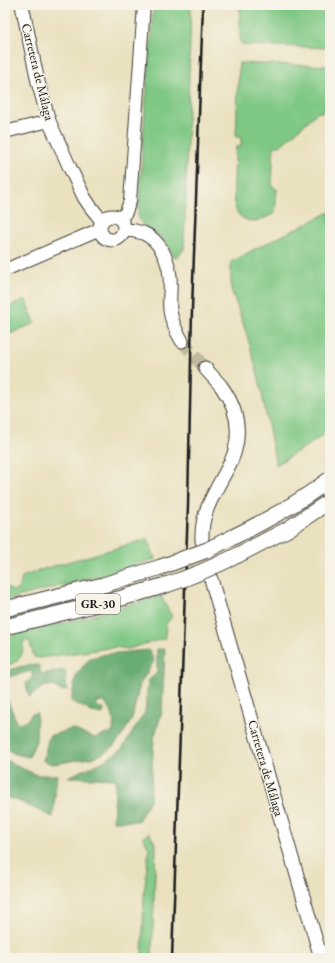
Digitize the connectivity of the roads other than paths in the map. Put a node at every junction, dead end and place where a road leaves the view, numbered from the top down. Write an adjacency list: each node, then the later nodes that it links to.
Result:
1 (22, 5): 3 (main road, Carretera de Málaga)
2 (144, 5): 5 (main road)
3 (49, 121): 4 (main road); 6 (main road, Carretera de Málaga)
4 (5, 132)
5 (122, 224): 6 (main road); 6 (main road); 8 (main road)
6 (101, 225): 7 (main road)
7 (5, 270)
8 (182, 341)
9 (205, 368): 12 (main road)
10 (330, 479): 14 (highway, GR-30, bridge)
11 (330, 502): 15 (highway, GR-30, bridge)
12 (202, 541)
13 (212, 579): 16 (main road, Carretera de Málaga)
14 (5, 609)
15 (5, 627)
16 (321, 958)

